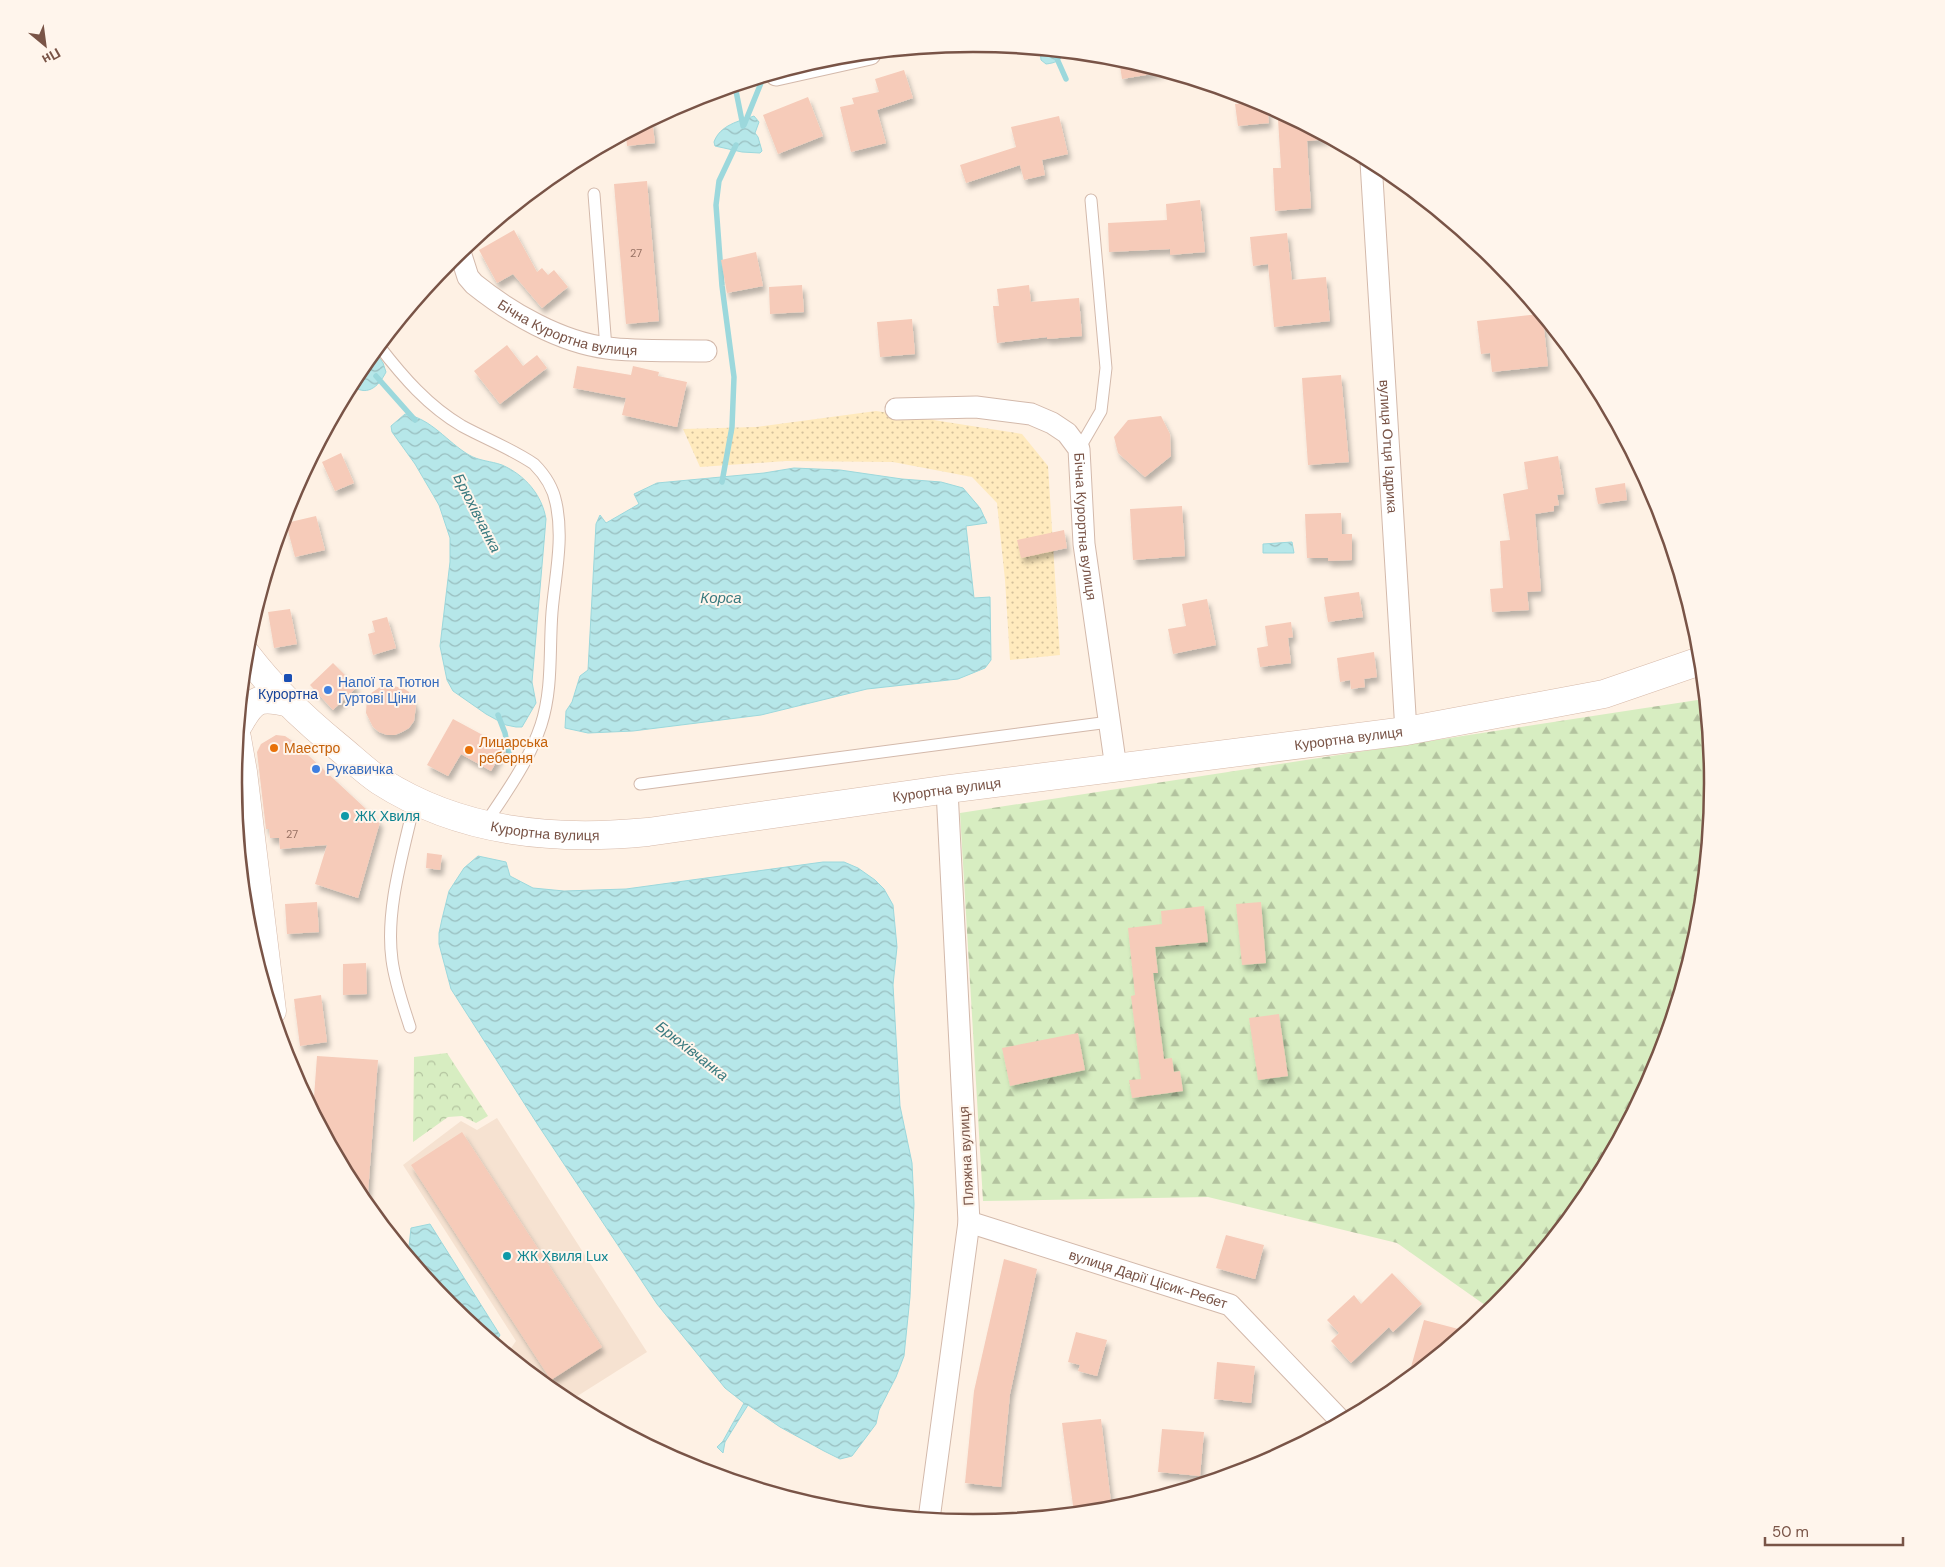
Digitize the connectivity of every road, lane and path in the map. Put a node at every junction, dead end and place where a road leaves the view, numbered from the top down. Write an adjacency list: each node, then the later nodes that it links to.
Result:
1 (1372, 171): 15 (street, вулиця Отця Іздрика)
2 (594, 194): 5 (lane)
3 (1091, 200): 9 (lane)
4 (463, 261): 5 (street, Бічна Курортна вулиця)
5 (606, 348): 7 (street, Бічна Курортна вулиця)
6 (384, 351): 21 (lane)
7 (706, 351)
8 (896, 409): 9 (street, Бічна Курортна вулиця)
9 (1079, 449): 14 (street, Бічна Курортна вулиця)
10 (252, 662): 12 (main road, Курортна вулиця)
11 (1693, 663): 15 (main road, Курортна вулиця)
12 (290, 703): 13 (main road); 20 (main road, Курортна вулиця)
13 (245, 713)
14 (1109, 722): 16 (street, Бічна Курортна вулиця); 18 (lane)
15 (1406, 731): 16 (main road, Курортна вулиця)
16 (1116, 768): 19 (main road, Курортна вулиця)
17 (242, 771): 22 (main road)
18 (640, 784)
19 (947, 790): 21 (main road, Курортна вулиця); 24 (street, Пляжна вулиця)
20 (415, 800): 21 (main road, Курортна вулиця); 23 (lane)
21 (484, 825)
22 (268, 980)
23 (410, 1027)
24 (969, 1222): 25 (street, вулиця Дарії Цісик-Ребет); 26 (street, Пляжна вулиця)
25 (1337, 1417)
26 (930, 1513)

